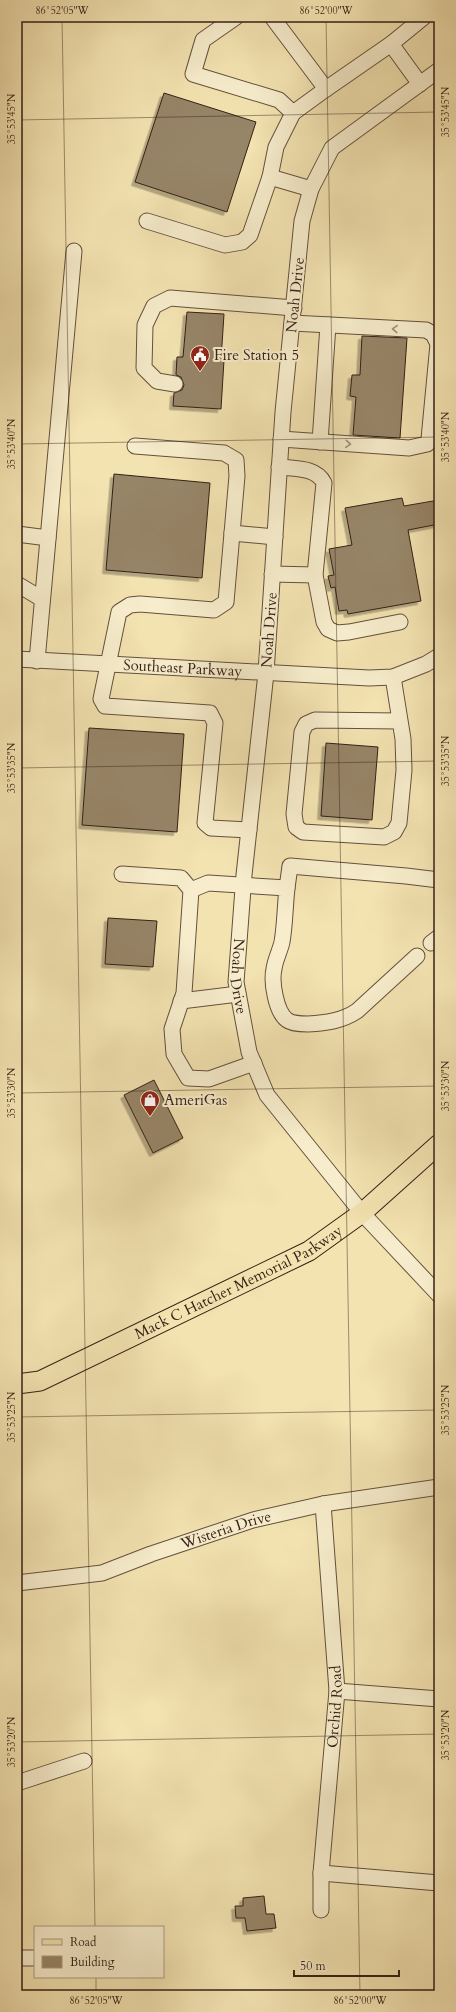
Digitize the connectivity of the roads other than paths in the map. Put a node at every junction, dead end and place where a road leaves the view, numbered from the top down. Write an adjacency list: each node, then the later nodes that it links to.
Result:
1 (236, 17): 8 (street)
2 (272, 17): 7 (street)
3 (424, 17): 4 (street)
4 (391, 44): 6 (street); 7 (street)
5 (439, 70): 6 (street, Noah Drive)
6 (420, 84): 10 (street, Noah Drive)
7 (326, 90): 8 (street)
8 (293, 113): 9 (street)
9 (270, 177): 10 (street); 11 (street)
10 (311, 189): 13 (street, Noah Drive)
11 (147, 221)
12 (74, 251): 24 (street)
13 (294, 308): 14 (street, Noah Drive); 16 (street)
14 (292, 323): 15 (street); 17 (street, Noah Drive)
15 (328, 325): 18 (street); 18 (street, one-way to 15)
16 (175, 384)
17 (281, 439): 18 (street); 20 (street, Noah Drive)
18 (320, 442)
19 (135, 446): 21 (street)
20 (279, 467): 23 (street, Noah Drive); 26 (street)
21 (232, 533): 23 (street); 33 (street)
22 (17, 534): 24 (street)
23 (274, 537): 25 (street, Noah Drive)
24 (48, 538): 28 (street)
25 (272, 574): 26 (street); 34 (street, Noah Drive)
26 (316, 575): 29 (street)
27 (17, 584): 28 (street)
28 (42, 598): 32 (street)
29 (400, 622)
30 (439, 656): 35 (street, Southeast Parkway)
31 (17, 659): 32 (street, Southeast Parkway)
32 (37, 661): 33 (street, Southeast Parkway)
33 (107, 664): 34 (street, Southeast Parkway); 37 (street)
34 (266, 673): 35 (street, Southeast Parkway); 37 (street, Noah Drive)
35 (393, 677): 36 (street)
36 (399, 721): 36 (street)
37 (249, 830): 40 (street, Noah Drive)
38 (122, 874): 42 (street)
39 (439, 880): 41 (street)
40 (243, 884): 41 (street); 42 (street); 44 (street, Noah Drive)
41 (287, 888): 43 (street)
42 (191, 890): 45 (street)
43 (417, 956)
44 (238, 994): 45 (street); 46 (street, Noah Drive)
45 (181, 1001): 46 (street)
46 (254, 1063): 48 (street, Noah Drive)
47 (439, 1144): 48 (main road, Mack C Hatcher Memorial Parkway)
48 (362, 1213): 49 (street, Noah Drive); 50 (main road, Mack C Hatcher Memorial Parkway)
49 (439, 1295)
50 (17, 1384)
51 (439, 1487): 52 (street, Wisteria Drive)
52 (323, 1504): 53 (street, Wisteria Drive); 54 (street, Orchid Road)
53 (17, 1583)
54 (337, 1691): 55 (street); 58 (street, Orchid Road)
55 (439, 1699)
56 (84, 1761): 57 (street)
57 (17, 1783)
58 (321, 1873): 59 (street); 60 (street, Orchid Road)
59 (439, 1883)
60 (321, 1910)
61 (17, 1958): 62 (street)
62 (34, 1958)

